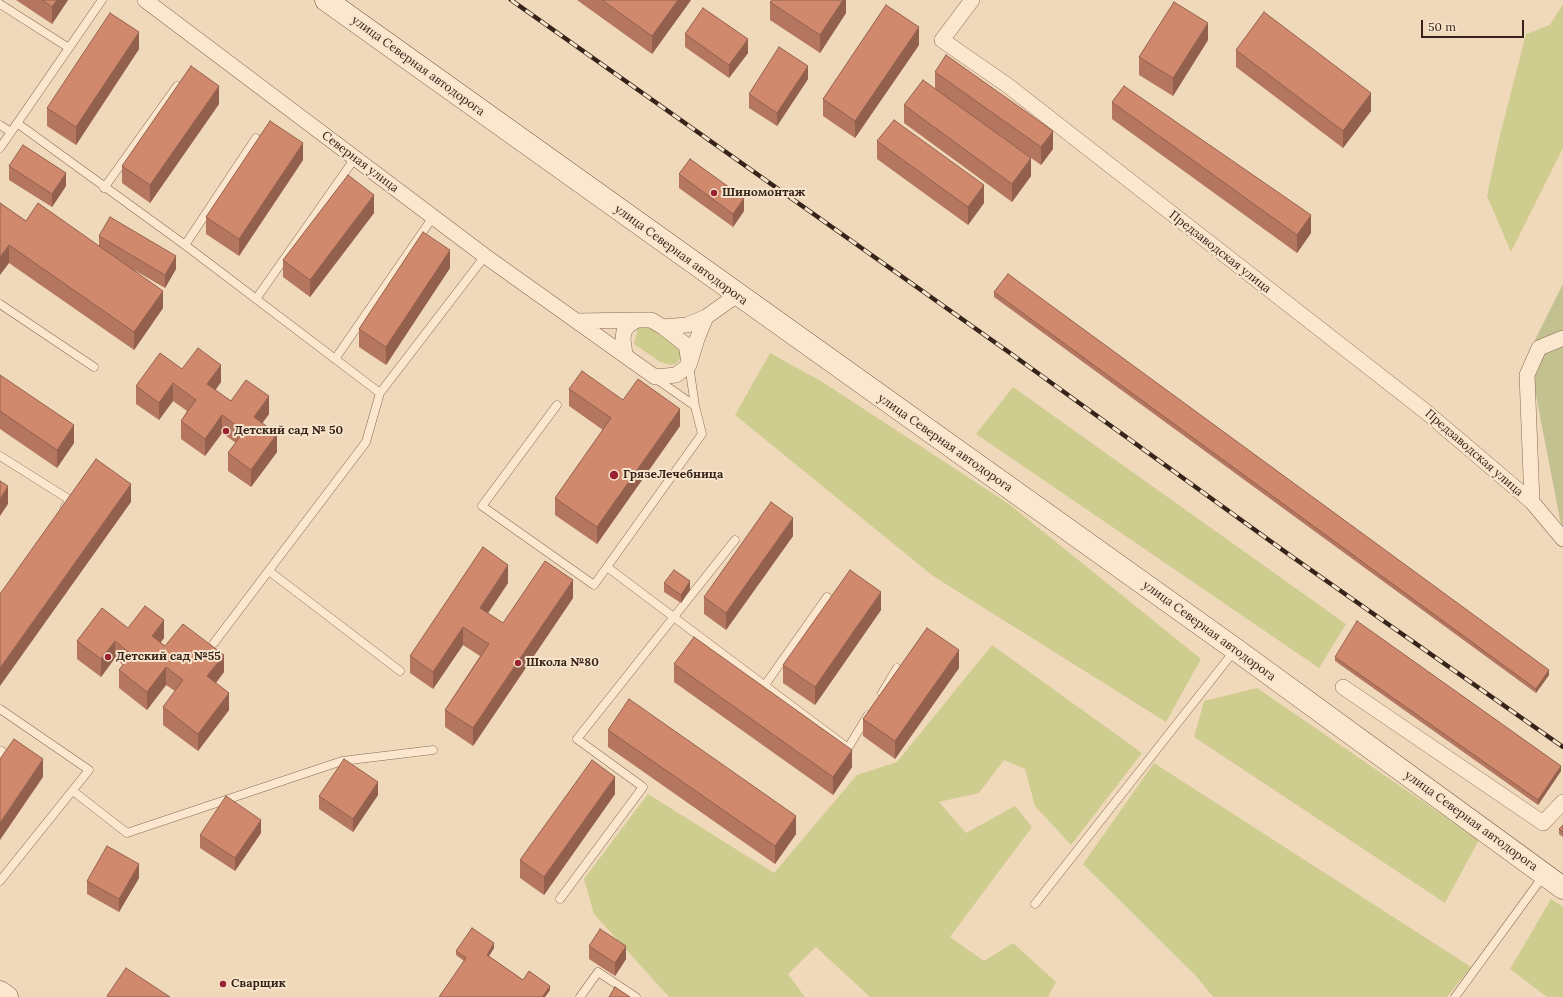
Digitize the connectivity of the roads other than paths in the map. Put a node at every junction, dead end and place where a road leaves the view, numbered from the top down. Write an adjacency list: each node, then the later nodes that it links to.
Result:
1 (102, 0): 6 (lane)
2 (144, 0): 13 (street, Северная улица)
3 (326, 0): 18 (main road, улица Северная автодорога)
4 (972, 0): 35 (street, Предзаводская улица)
5 (0, 4): 6 (lane)
6 (69, 48): 8 (lane)
7 (180, 83): 14 (lane)
8 (17, 123): 10 (lane); 14 (lane)
9 (0, 125): 10 (lane)
10 (11, 132): 12 (lane)
11 (256, 138): 16 (lane)
12 (0, 148)
13 (355, 158): 15 (street, Северная улица); 19 (lane)
14 (104, 188): 16 (lane)
15 (433, 217): 17 (street, Северная улица); 27 (lane)
16 (185, 245): 19 (lane)
17 (485, 256): 23 (street, Северная улица); 31 (lane)
18 (737, 295): 21 (street); 44 (main road, улица Северная автодорога)
19 (256, 299): 27 (lane)
20 (0, 304): 29 (lane)
21 (706, 318): 24 (street); 28 (street)
22 (637, 320): 23 (street); 24 (street); 26 (street)
23 (578, 321): 26 (street, Северная улица)
24 (663, 327): 28 (street)
25 (1563, 338): 35 (street, Предзаводская улица)
26 (625, 355): 30 (street)
27 (335, 359): 31 (lane)
28 (689, 365): 30 (street); 33 (lane)
29 (94, 367)
30 (655, 377): 33 (lane)
31 (380, 393): 40 (lane)
32 (557, 405): 39 (lane)
33 (695, 406): 39 (lane)
34 (0, 456): 36 (lane)
35 (1532, 502): 37 (street, Предзаводская улица)
36 (61, 513)
37 (1563, 539)
38 (735, 540): 42 (lane)
39 (607, 567): 42 (lane)
40 (269, 571): 43 (lane); 46 (lane)
41 (827, 597): 47 (lane)
42 (674, 617): 47 (lane); 56 (lane)
43 (214, 643)
44 (1236, 649): 53 (main road, улица Северная автодорога); 57 (lane)
45 (897, 668): 47 (lane)
46 (400, 671)
47 (765, 686)
48 (1342, 687): 52 (street)
49 (0, 709): 51 (lane)
50 (433, 750): 51 (lane)
51 (72, 791): 54 (lane)
52 (1563, 802)
53 (1544, 875): 55 (main road, улица Северная автодорога); 62 (lane)
54 (0, 881)
55 (1563, 888)
56 (560, 899)
57 (1035, 904)
58 (0, 992): 59 (main road)
59 (7, 997)
60 (580, 997): 61 (lane)
61 (636, 997)
62 (1455, 997)

